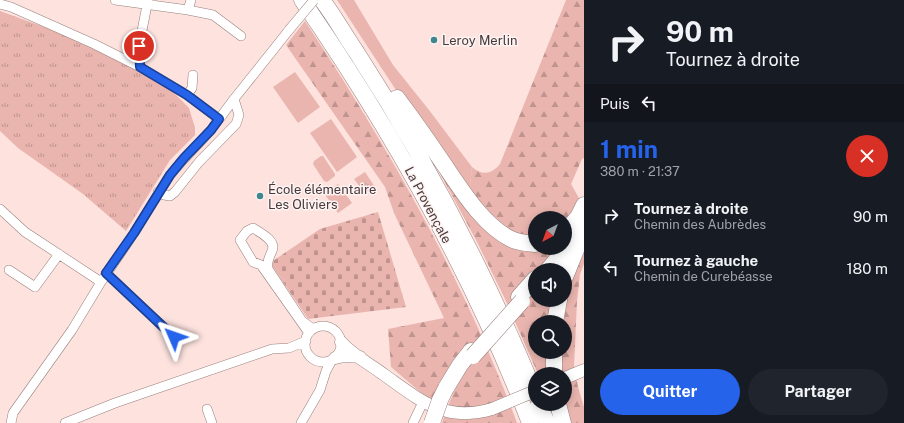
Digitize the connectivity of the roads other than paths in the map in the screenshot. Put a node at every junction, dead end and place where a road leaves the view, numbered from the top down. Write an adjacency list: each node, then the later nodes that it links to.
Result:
1 (115, 0): 5 (street)
2 (191, 0): 8 (street)
3 (302, 0): 50 (highway, La Provençale)
4 (314, 0): 13 (street, bridge)
5 (148, 2): 8 (street); 10 (street)
6 (0, 4): 10 (street)
7 (325, 4): 23 (highway); 43 (highway, La Provençale)
8 (188, 10): 9 (street)
9 (241, 36)
10 (140, 67): 12 (street)
11 (193, 75): 12 (street)
12 (187, 95): 14 (street)
13 (234, 98): 14 (street); 15 (street)
14 (219, 119): 15 (street)
15 (158, 192): 30 (street)
16 (584, 205): 19 (highway)
17 (0, 209): 24 (street)
18 (584, 212): 21 (highway)
19 (572, 224)
20 (584, 224): 27 (highway)
21 (572, 232)
22 (584, 232): 28 (highway)
23 (528, 243)
24 (59, 254): 29 (street); 31 (street)
25 (554, 255): 26 (highway)
26 (548, 263)
27 (554, 263)
28 (571, 263)
29 (9, 270)
30 (106, 273): 31 (street); 36 (street)
31 (100, 282): 51 (street)
32 (528, 289): 34 (highway)
33 (528, 292): 34 (highway)
34 (521, 299): 45 (highway)
35 (309, 334): 35 (street); 37 (street); 38 (street); 39 (street)
36 (174, 337)
37 (341, 342): 40 (street); 41 (street)
38 (289, 348): 39 (street); 52 (street)
39 (309, 354): 42 (street)
40 (360, 357): 41 (street); 47 (street)
41 (334, 359): 42 (street); 44 (street)
42 (316, 360): 44 (street)
43 (528, 376)
44 (323, 379): 54 (street)
45 (447, 390): 56 (highway, bridge); 57 (highway)
46 (528, 395): 47 (street, bridge)
47 (423, 402): 55 (street)
48 (207, 409): 53 (street)
49 (559, 411): 59 (highway)
50 (530, 415): 58 (highway, La Provençale)
51 (11, 423)
52 (65, 423)
53 (212, 423)
54 (301, 423)
55 (413, 423)
56 (432, 423)
57 (437, 423)
58 (547, 423)
59 (562, 423)

